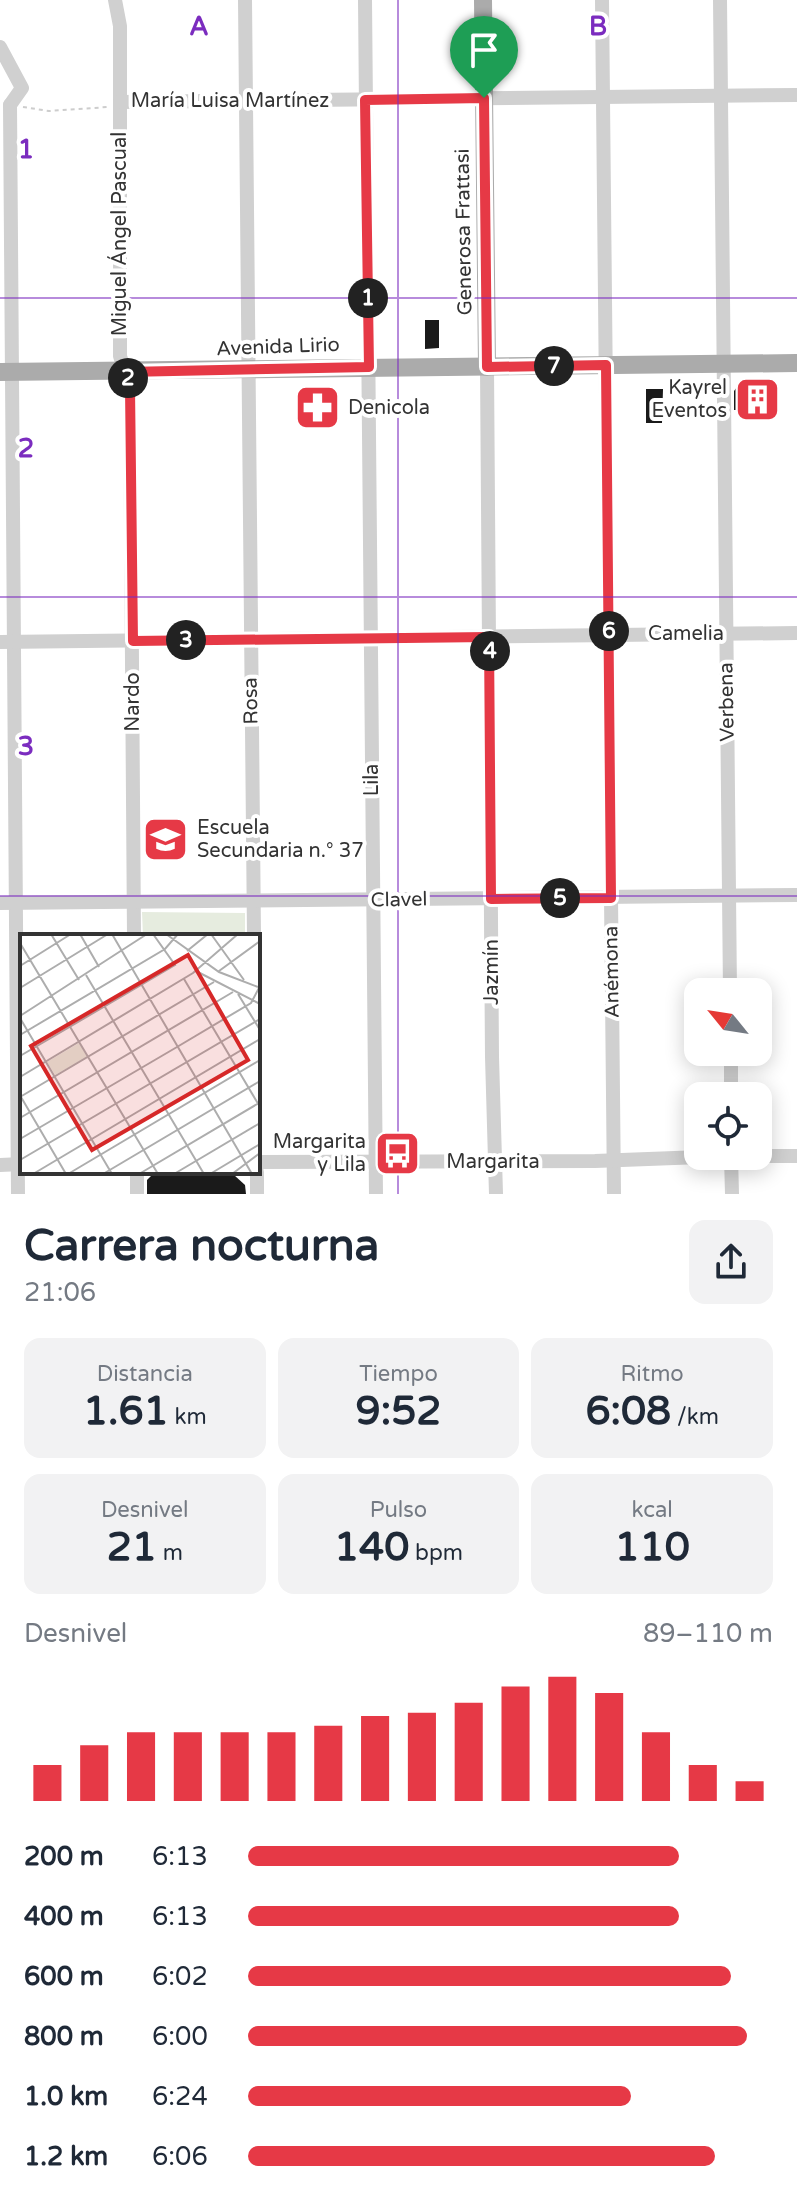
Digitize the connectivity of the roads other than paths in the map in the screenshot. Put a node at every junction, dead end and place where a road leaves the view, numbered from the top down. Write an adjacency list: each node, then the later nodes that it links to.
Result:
1 (245, 0): 14 (street, Rosa)
2 (365, 0): 12 (street, Lila)
3 (483, 0): 11 (main road, Generosa Frattasi)
4 (602, 0): 10 (street, Anémona)
5 (720, 0): 8 (street, Verbena)
6 (121, 2): 13 (street, Miguel Ángel Pascual)
7 (0, 47): 15 (street)
8 (721, 95): 9 (street, María Luisa Martínez); 10 (street, María Luisa Martínez); 18 (street, Verbena)
9 (797, 95)
10 (603, 97): 11 (street, María Luisa Martínez); 17 (street, Anémona)
11 (484, 98): 12 (street, María Luisa Martínez); 20 (main road, Generosa Frattasi)
12 (365, 100): 14 (street, María Luisa Martínez); 19 (street, Lila)
13 (120, 102): 14 (street, María Luisa Martínez); 23 (street, Miguel Ángel Pascual)
14 (247, 102): 21 (street, Rosa)
15 (5, 104): 22 (street)
16 (797, 363): 18 (main road, Avenida Lirio)
17 (606, 365): 18 (main road, Avenida Lirio); 20 (main road, Avenida Lirio); 26 (street, Anémona)
18 (723, 365): 25 (street, Verbena)
19 (369, 367): 20 (main road, Avenida Lirio); 21 (main road, Avenida Lirio); 28 (street, Lila)
20 (487, 367): 27 (street, Jazmín)
21 (249, 370): 23 (main road, Avenida Lirio); 29 (street, Rosa)
22 (6, 372): 23 (main road, Avenida Lirio); 31 (street)
23 (126, 372): 30 (street, Nardo)
24 (797, 633): 25 (street, Camelia)
25 (727, 634): 26 (street, Camelia); 33 (street, Verbena)
26 (609, 635): 27 (street, Camelia); 34 (street, Anémona)
27 (489, 637): 28 (street, Camelia); 35 (street, Jazmín)
28 (371, 638): 29 (street, Camelia); 36 (street, Lila)
29 (250, 639): 30 (street, Camelia); 37 (street, Rosa)
30 (133, 641): 31 (street, Camelia); 39 (street, Nardo)
31 (7, 642): 38 (street)
32 (797, 895): 33 (street, Clavel)
33 (730, 896): 34 (street, Clavel); 42 (street, Verbena)
34 (611, 898): 35 (street, Clavel); 46 (street, Anémona)
35 (491, 899): 36 (street, Clavel); 47 (street, Jazmín)
36 (372, 900): 37 (street, Clavel); 49 (street, Lila)
37 (254, 902): 39 (street, Clavel); 41 (street, Rosa)
38 (8, 903): 39 (street, Clavel); 50 (street)
39 (133, 903): 40 (street, Nardo)
40 (134, 934)
41 (254, 934)
42 (730, 978)
43 (772, 1156): 44 (street)
44 (797, 1156)
45 (684, 1157): 46 (street, Margarita)
46 (614, 1159): 47 (street, Margarita); 56 (street, Anémona)
47 (496, 1161): 49 (street, Margarita); 55 (street, Jazmín)
48 (260, 1162): 49 (street, Margarita)
49 (376, 1163): 54 (street, Lila)
50 (20, 1164): 51 (street); 53 (street)
51 (0, 1165)
52 (731, 1170): 57 (street)
53 (18, 1194)
54 (376, 1194)
55 (496, 1194)
56 (614, 1194)
57 (732, 1194)

